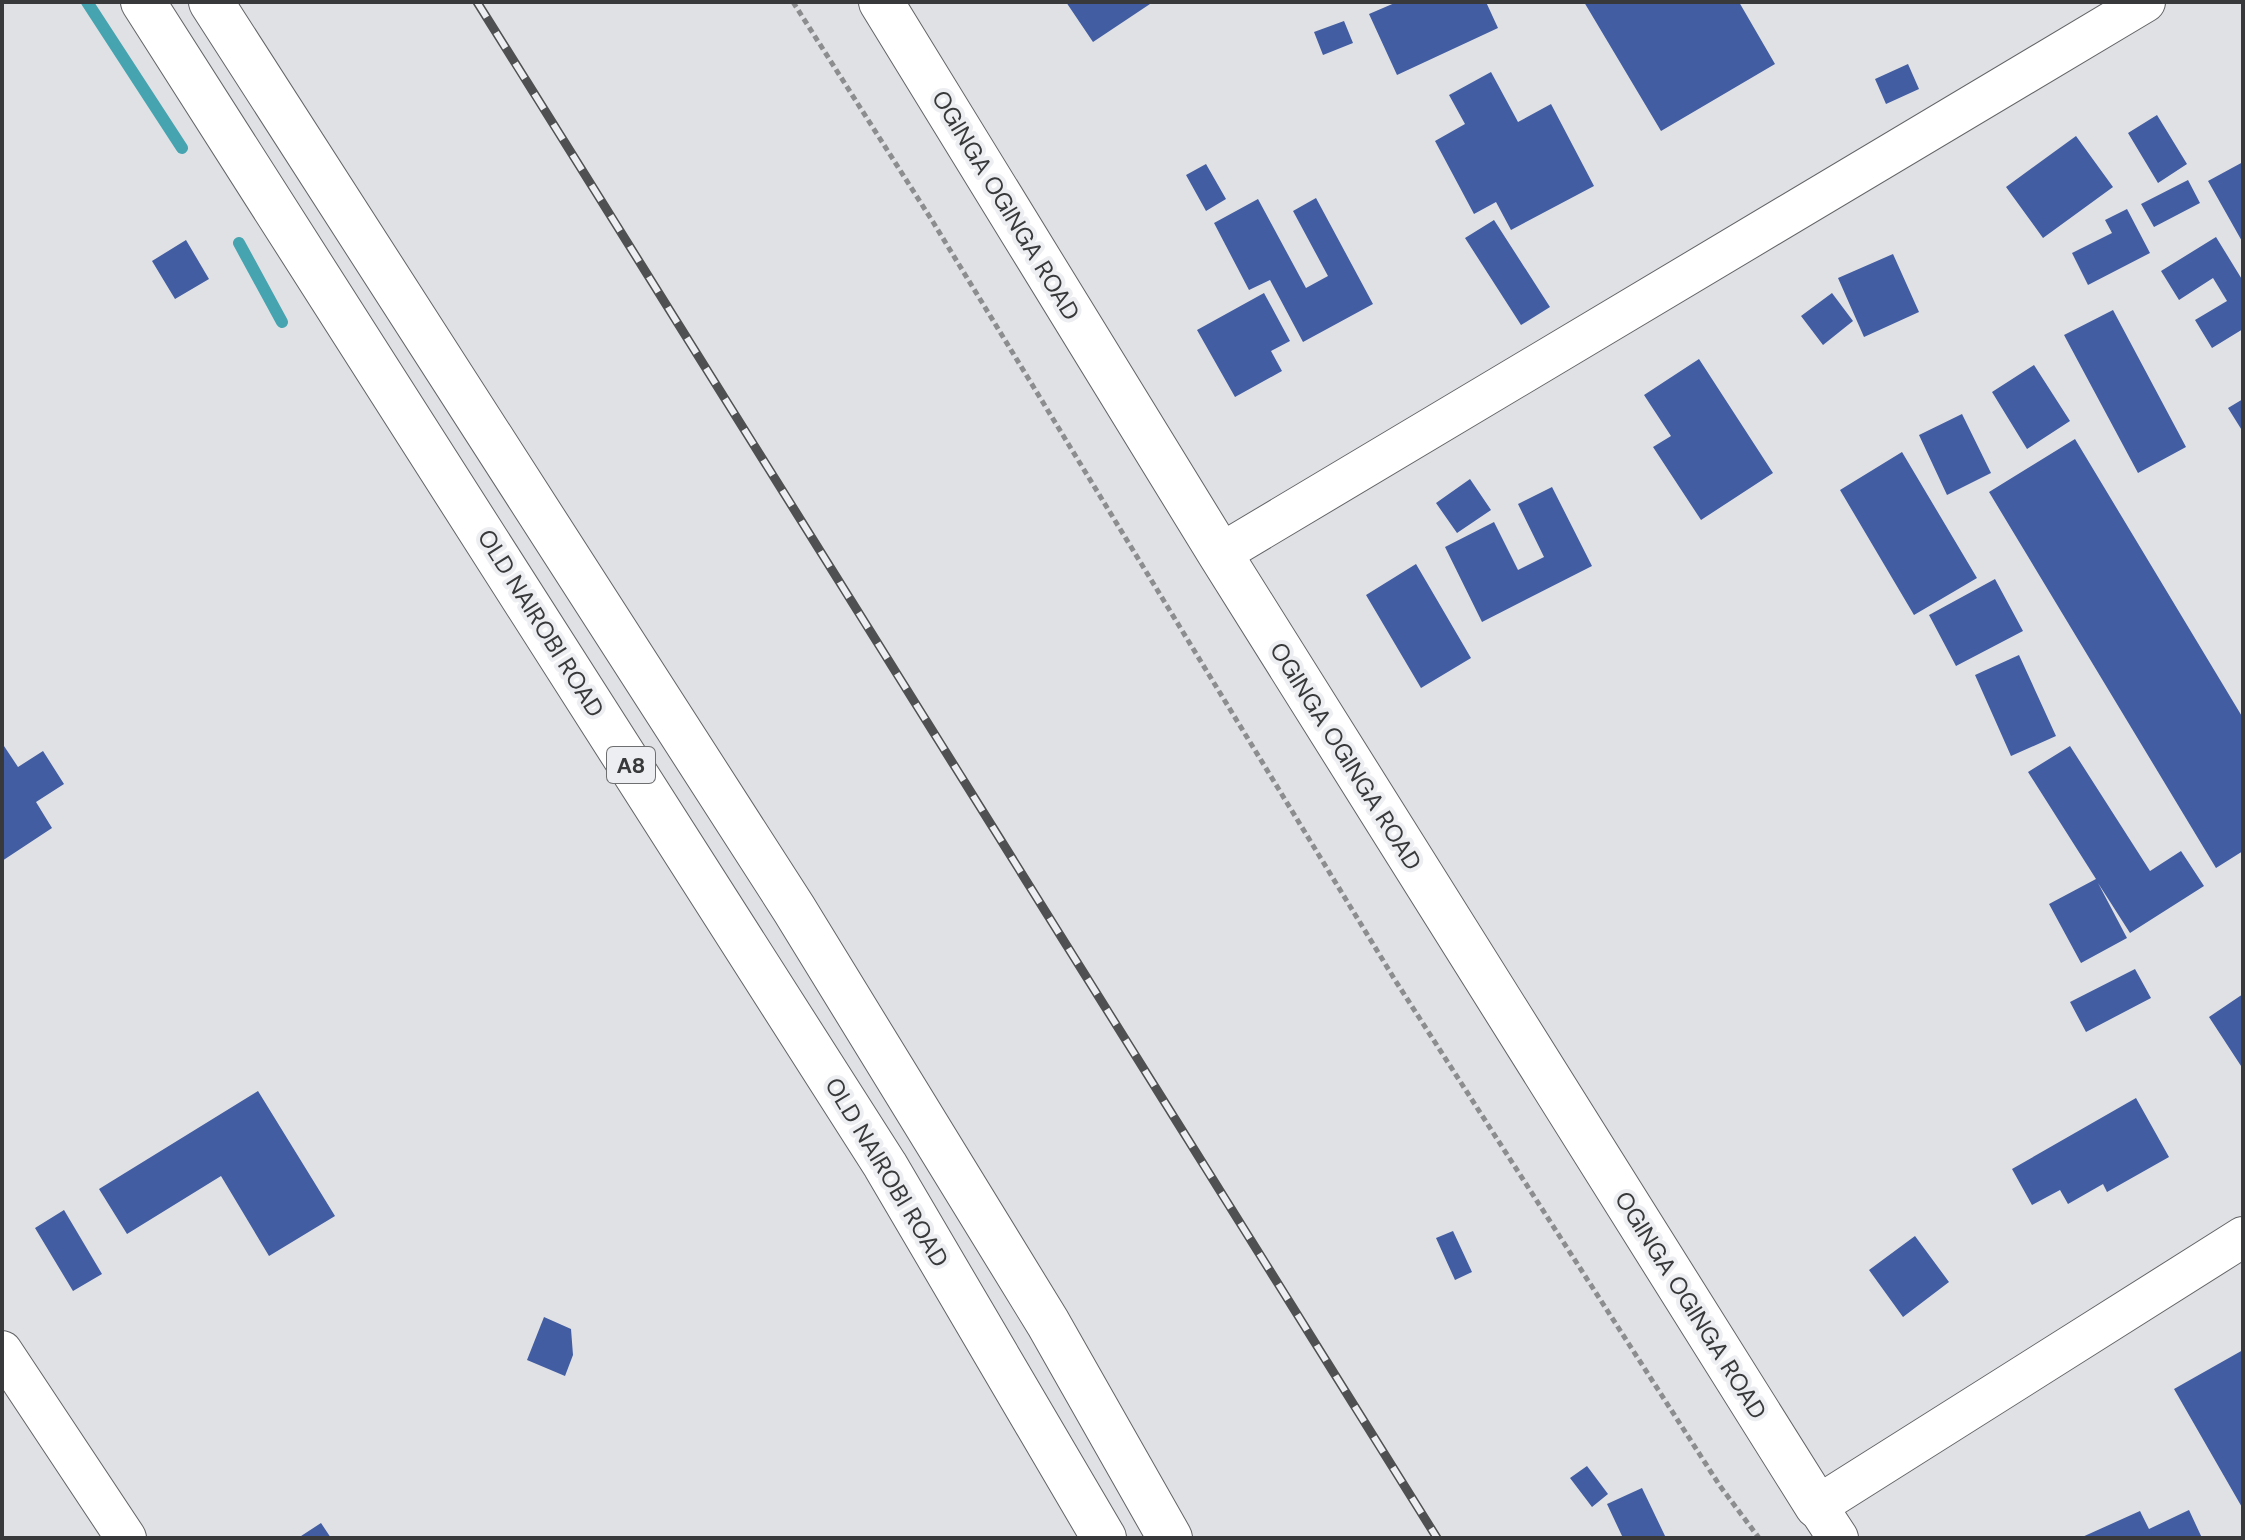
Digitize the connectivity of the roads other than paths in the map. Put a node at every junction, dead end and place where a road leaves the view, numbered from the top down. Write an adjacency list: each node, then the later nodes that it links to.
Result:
1 (143, 2): 10 (main road, OLD NAIROBI ROAD / A8)
2 (211, 2): 11 (main road, A8)
3 (881, 2): 5 (main road, OGINGA OGINGA ROAD)
4 (2145, 2): 5 (street)
5 (1220, 554): 8 (main road, OGINGA OGINGA ROAD)
6 (2243, 1237): 8 (street)
7 (2, 1351): 9 (street)
8 (1828, 1522)
9 (126, 1538)
10 (1104, 1538)
11 (1170, 1538)

